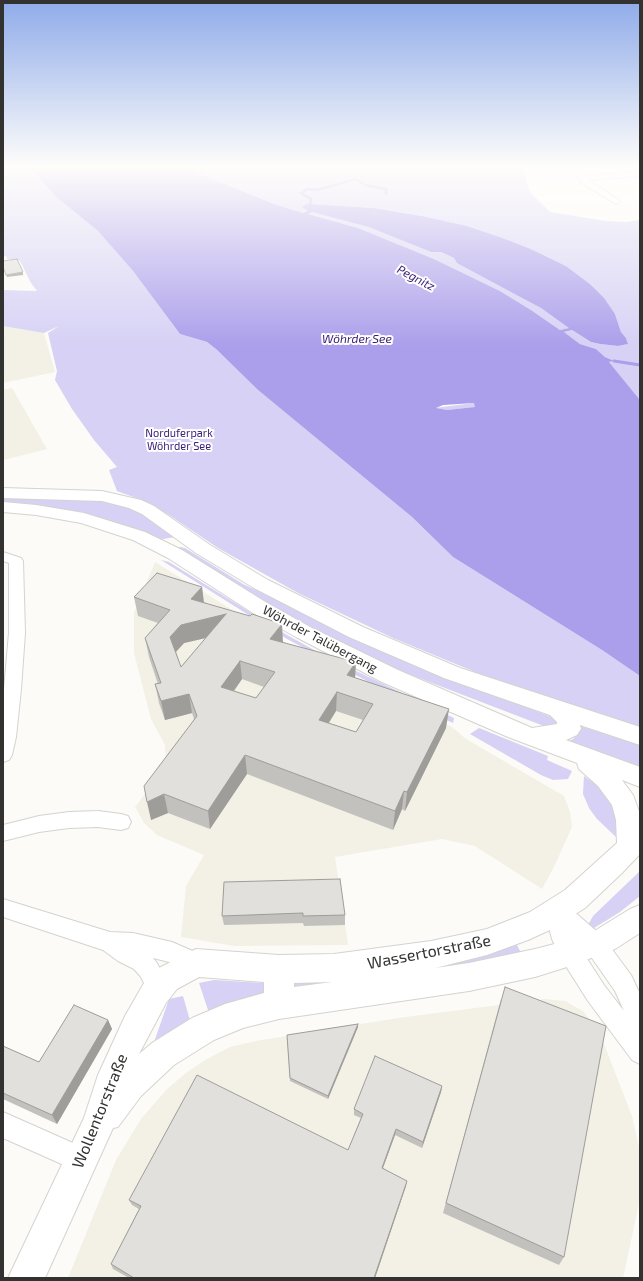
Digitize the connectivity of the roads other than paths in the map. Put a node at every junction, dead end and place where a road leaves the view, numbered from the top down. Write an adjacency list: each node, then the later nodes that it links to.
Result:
1 (3, 491): 4 (main road, Wöhrder Talübergang)
2 (3, 507): 3 (main road, Wöhrder Talübergang)
3 (161, 546): 4 (main road); 7 (main road, Wöhrder Talübergang)
4 (204, 549): 6 (main road, Wöhrder Talübergang)
5 (3, 556): 9 (street)
6 (559, 710): 7 (main road); 8 (main road, Wöhrder Talübergang)
7 (530, 736): 10 (main road, Wöhrder Talübergang)
8 (640, 736)
9 (3, 755)
10 (578, 755): 11 (main road, Wöhrder Talübergang); 14 (main road)
11 (640, 777)
12 (121, 822): 13 (street)
13 (3, 833)
14 (635, 842): 16 (main road, Wassertorstraße)
15 (3, 908): 18 (street, Wassertorstraße)
16 (556, 912): 19 (street); 21 (main road, Wassertorstraße)
17 (640, 918): 19 (main road, Wassertorstraße)
18 (110, 942): 20 (street, Wassertorstraße); 22 (street, Wassertorstraße)
19 (583, 949): 23 (main road, Wassertorstraße); 24 (street); 25 (street)
20 (196, 963): 21 (main road, Wassertorstraße); 22 (main road, Wollentorstraße)
21 (279, 968): 23 (main road)
22 (158, 987): 26 (main road, Wollentorstraße)
23 (279, 1004): 26 (main road, Wassertorstraße)
24 (640, 1027)
25 (640, 1052)
26 (99, 1123): 28 (main road, Wollentorstraße)
27 (3, 1125): 28 (street)
28 (82, 1160): 29 (main road, Wollentorstraße)
29 (26, 1278)

